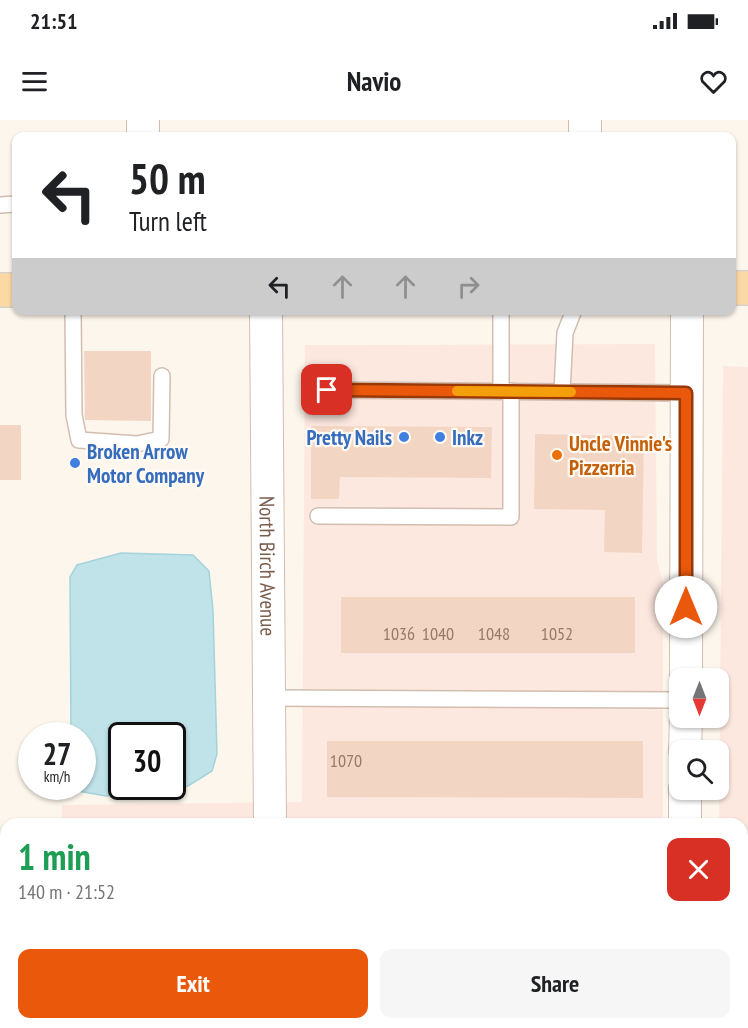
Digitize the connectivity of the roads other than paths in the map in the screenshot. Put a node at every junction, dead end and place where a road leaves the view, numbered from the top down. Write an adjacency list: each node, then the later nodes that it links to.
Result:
1 (73, 315): 6 (lane)
2 (266, 315): 13 (street, North Birch Avenue)
3 (501, 315): 8 (lane)
4 (571, 315): 9 (lane)
5 (687, 315): 10 (street)
6 (162, 376)
7 (327, 390): 8 (lane)
8 (506, 391): 9 (lane); 11 (lane)
9 (562, 392): 10 (lane)
10 (686, 393): 12 (street)
11 (318, 516)
12 (686, 668)
13 (269, 698): 14 (lane); 16 (street, North Birch Avenue)
14 (669, 700)
15 (685, 800): 17 (street)
16 (270, 818)
17 (685, 818)

